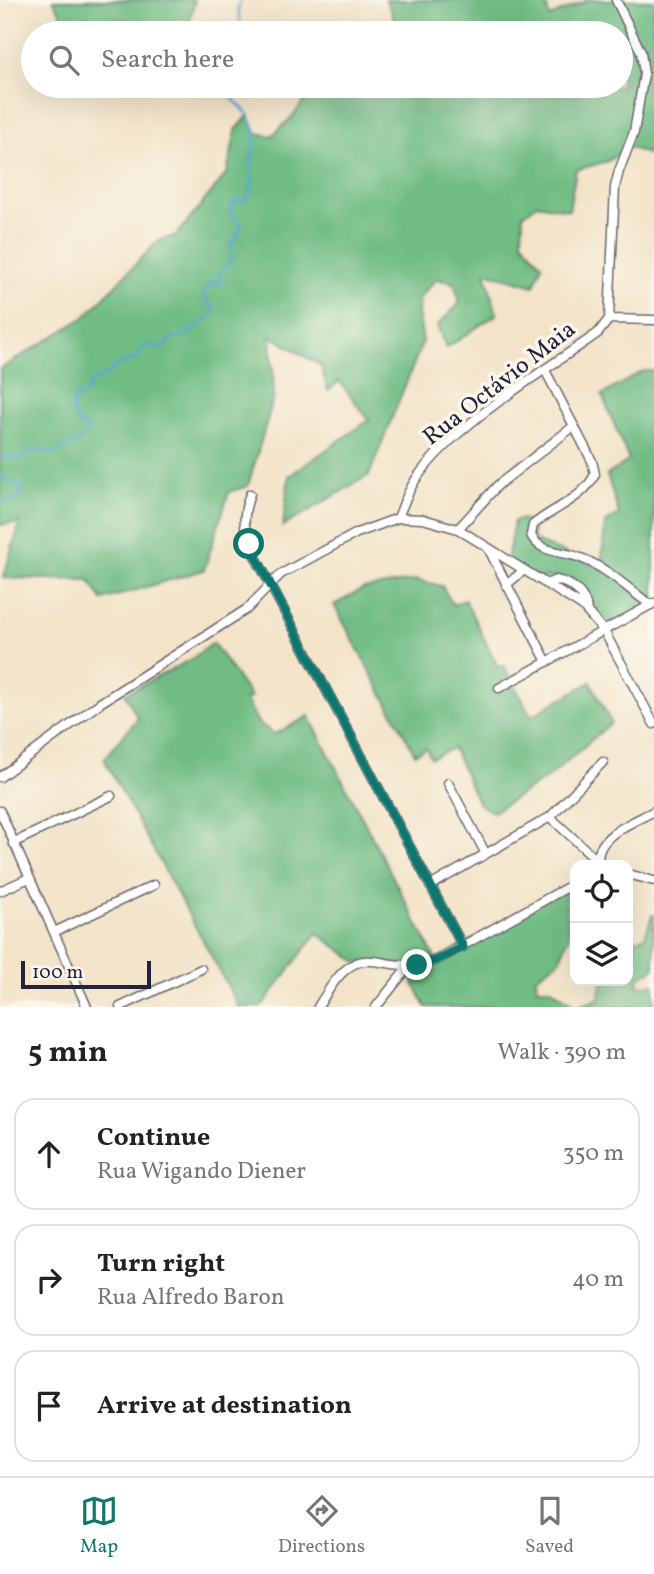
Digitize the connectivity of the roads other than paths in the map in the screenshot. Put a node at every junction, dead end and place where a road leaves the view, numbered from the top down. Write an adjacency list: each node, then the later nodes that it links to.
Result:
1 (616, 0): 2 (street)
2 (626, 21)
3 (633, 35): 4 (street)
4 (609, 319): 5 (street); 6 (street, Rua Octávio Maia)
5 (654, 320)
6 (545, 370): 7 (street); 9 (street, Rua Octávio Maia)
7 (574, 426): 10 (street); 15 (street)
8 (250, 494): 13 (street)
9 (398, 518): 10 (street); 13 (street)
10 (458, 529): 11 (street)
11 (487, 548): 12 (street); 14 (street)
12 (523, 571): 14 (street); 16 (street)
13 (270, 584): 21 (street); 35 (street)
14 (506, 585): 17 (street)
15 (652, 604): 16 (street)
16 (604, 631): 17 (street); 19 (street)
17 (547, 662): 18 (street)
18 (499, 688)
19 (654, 724)
20 (603, 762): 26 (street)
21 (0, 777)
22 (448, 783): 28 (street)
23 (111, 796): 27 (street)
24 (0, 811): 27 (street)
25 (654, 811): 30 (street)
26 (550, 817): 28 (street); 29 (street)
27 (13, 843): 32 (street)
28 (486, 854): 35 (street)
29 (596, 860)
30 (599, 860)
31 (633, 875): 33 (street)
32 (29, 878): 37 (street); 38 (street)
33 (654, 881)
34 (154, 885): 38 (street)
35 (430, 886): 39 (street)
36 (570, 886): 39 (street)
37 (0, 891)
38 (54, 932): 42 (street)
39 (463, 947): 40 (street)
40 (410, 965): 44 (street); 45 (street)
41 (201, 969): 43 (street)
42 (87, 1007)
43 (120, 1007)
44 (318, 1007)
45 (376, 1007)

